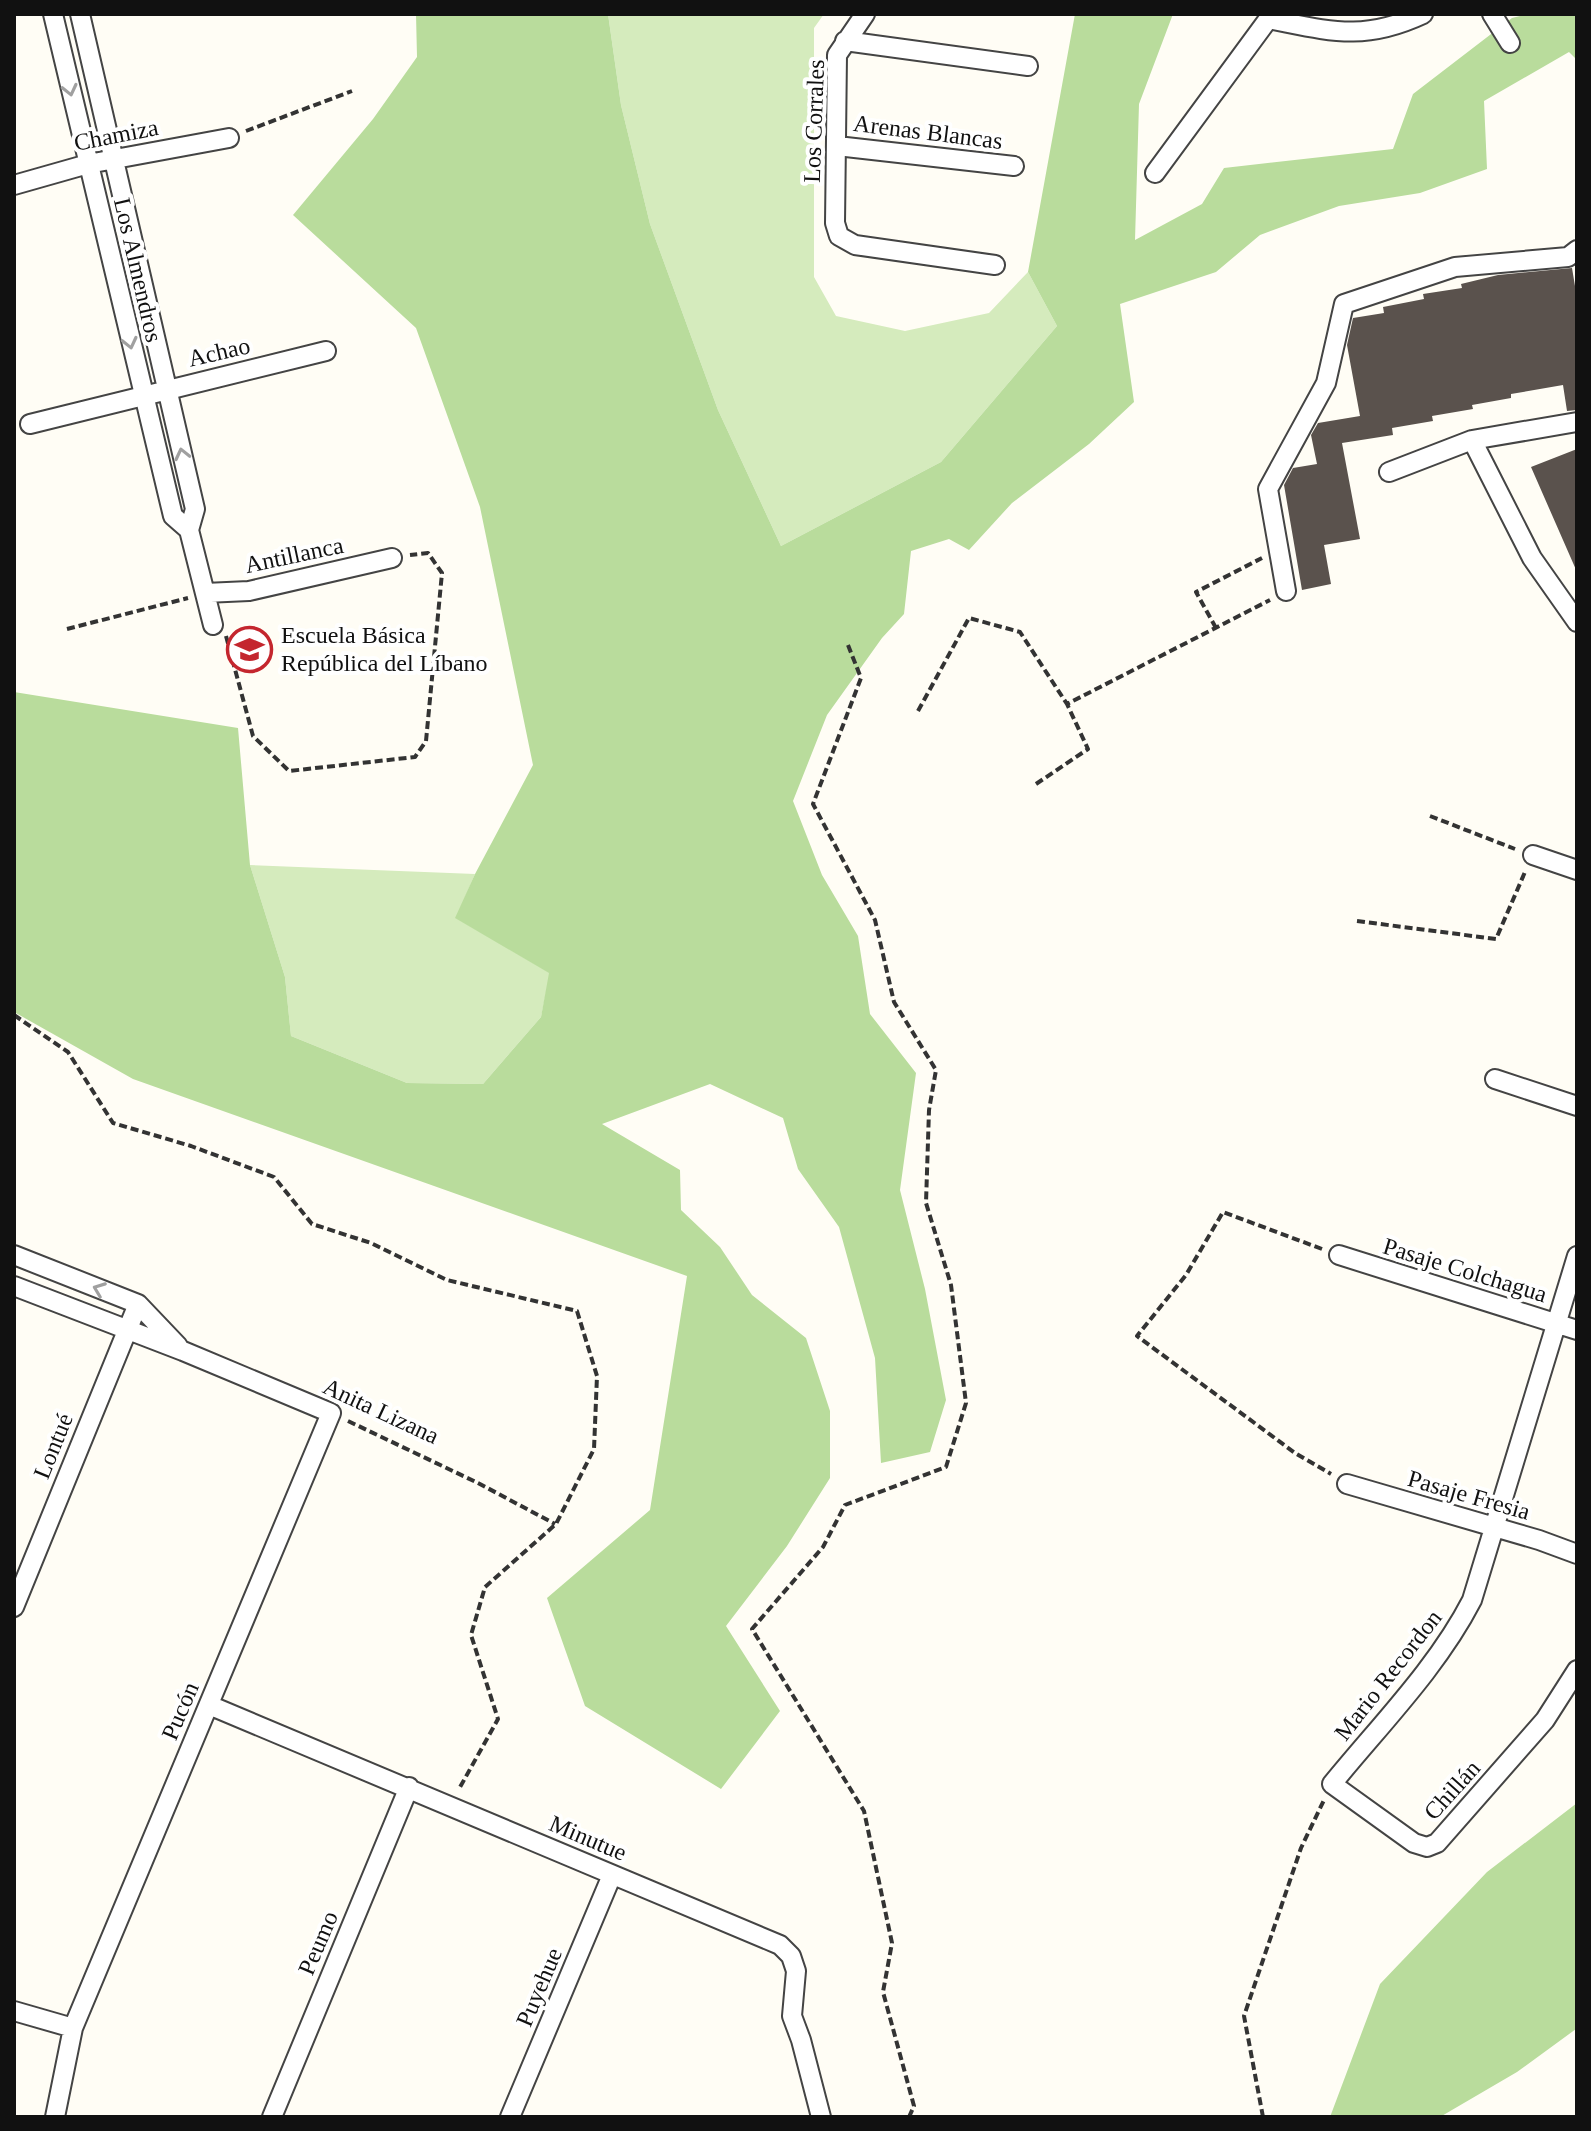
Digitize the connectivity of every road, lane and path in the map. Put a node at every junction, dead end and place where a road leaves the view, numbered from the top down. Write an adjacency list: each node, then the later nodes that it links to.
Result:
1 (53, 14): 14 (street, Los Almendros, one-way to 14)
2 (80, 14): 13 (street, Los Almendros)
3 (865, 14): 7 (street, Los Corrales)
4 (1423, 14): 6 (street)
5 (1493, 14): 8 (street)
6 (1270, 16): 16 (street)
7 (845, 41): 9 (street); 12 (street, Los Corrales)
8 (1510, 43)
9 (1028, 66)
10 (352, 91): 11 (path)
11 (229, 138): 13 (street, Chamiza)
12 (837, 146): 15 (street, Arenas Blancas); 19 (street, Los Corrales)
13 (113, 159): 14 (street, Chamiza); 21 (street, Los Almendros)
14 (88, 164): 17 (street, Chamiza); 22 (street, Los Almendros, one-way to 22)
15 (1014, 166)
16 (1155, 173)
17 (14, 185)
18 (1577, 250): 28 (street)
19 (995, 265)
20 (326, 351): 21 (street, Achao)
21 (167, 389): 22 (street, Achao); 27 (street, Los Almendros, one-way to 21)
22 (143, 395): 24 (street, Achao); 27 (street, Los Almendros)
23 (1577, 422): 25 (street)
24 (30, 424)
25 (1472, 440): 26 (street); 33 (street)
26 (1389, 472)
27 (189, 530): 32 (street, Los Almendros)
28 (1279, 550): 31 (street); 35 (path)
29 (428, 553): 34 (path)
30 (392, 558): 32 (street, Antillanca)
31 (1286, 591): 35 (path)
32 (205, 593): 34 (street, Los Almendros); 36 (path)
33 (1577, 622)
34 (213, 625)
35 (1216, 628): 38 (path)
36 (67, 629)
37 (848, 645): 75 (path)
38 (1067, 704): 39 (path); 40 (path)
39 (918, 711)
40 (1036, 784)
41 (1430, 816): 42 (path)
42 (1533, 855): 43 (street); 44 (path)
43 (1577, 870)
44 (1357, 921)
45 (14, 1015): 59 (path)
46 (1495, 1079): 47 (street)
47 (1577, 1106)
48 (14, 1255): 52 (street, Anita Lizana, one-way to 48)
49 (1339, 1255): 53 (street, Pasaje Colchagua); 58 (path)
50 (1577, 1256): 53 (street, Mario Recordon)
51 (14, 1286): 54 (street, Anita Lizana)
52 (138, 1304): 54 (street, Lontué); 56 (street, Anita Lizana)
53 (1556, 1323): 55 (street, Pasaje Colchagua); 60 (street, Mario Recordon)
54 (127, 1329): 56 (street, Anita Lizana); 62 (street, Lontué)
55 (1577, 1330)
56 (183, 1351): 57 (street, Anita Lizana)
57 (331, 1413): 59 (path, Anita Lizana); 64 (street, Pucón)
58 (1347, 1484): 60 (street, Pasaje Fresia)
59 (556, 1524): 67 (path)
60 (1493, 1528): 61 (street, Pasaje Fresia); 65 (street, Mario Recordon)
61 (1577, 1554)
62 (14, 1607)
63 (1577, 1670): 65 (street, Chillán)
64 (209, 1705): 66 (street, Minutue); 70 (street, Pucón)
65 (1332, 1784): 76 (path)
66 (409, 1787): 67 (street, Minutue); 72 (street, Peumo)
67 (450, 1805): 68 (street, Minutue)
68 (612, 1875): 73 (street, Puyehue); 74 (street, Minutue)
69 (14, 2011): 70 (street)
70 (73, 2028): 71 (street, Pucón)
71 (55, 2117)
72 (272, 2117)
73 (510, 2117)
74 (821, 2117)
75 (909, 2117)
76 (1263, 2117)

